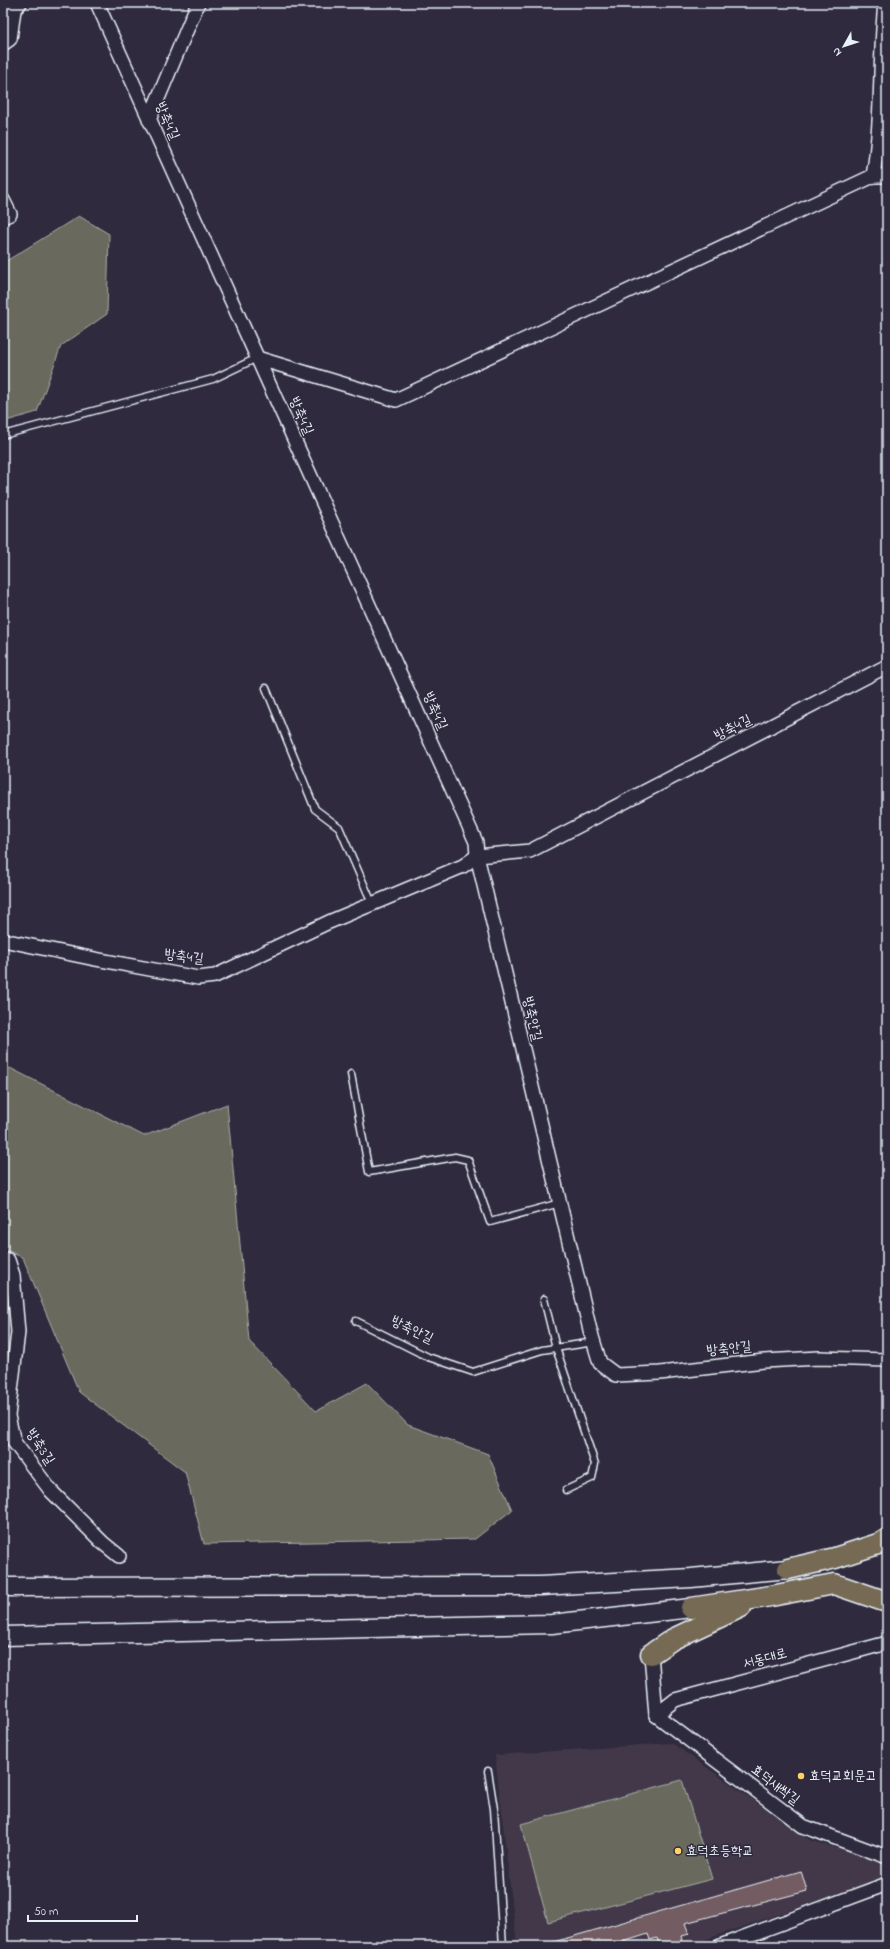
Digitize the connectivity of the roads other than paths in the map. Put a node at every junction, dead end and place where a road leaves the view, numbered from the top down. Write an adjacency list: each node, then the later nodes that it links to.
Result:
1 (20, 3): 5 (street)
2 (96, 3): 6 (street, 방축4길)
3 (198, 3): 6 (street)
4 (885, 3): 7 (street)
5 (3, 44)
6 (149, 120): 11 (street, 방축4길)
7 (873, 176): 8 (street); 11 (street)
8 (887, 176)
9 (3, 200): 10 (street)
10 (3, 217)
11 (257, 358): 12 (lane); 15 (street, 방축4길)
12 (3, 435)
13 (887, 666): 16 (street, 방축4길)
14 (266, 688): 17 (lane)
15 (476, 842): 16 (street, 방축안길)
16 (477, 856): 17 (street, 방축4길); 20 (street, 방축안길)
17 (372, 904): 18 (street, 방축4길)
18 (3, 940)
19 (351, 1074): 20 (lane)
20 (560, 1203): 24 (street, 방축안길)
21 (3, 1258): 29 (street, 방축3길)
22 (544, 1299): 25 (lane)
23 (356, 1320): 25 (lane, 방축안길)
24 (594, 1342): 25 (lane, 방축안길); 26 (street, 방축안길)
25 (556, 1348): 27 (lane)
26 (887, 1360)
27 (566, 1490)
28 (887, 1539): 30 (main road)
29 (119, 1556)
30 (788, 1569): 31 (street)
31 (3, 1587)
32 (760, 1598): 33 (main road); 34 (main road); 37 (main road)
33 (887, 1602)
34 (691, 1608): 35 (street)
35 (3, 1636)
36 (887, 1643): 38 (street, 서동대로)
37 (650, 1654): 38 (street)
38 (656, 1715): 40 (street, 효덕새싹길)
39 (488, 1772): 42 (lane)
40 (887, 1858)
41 (887, 1884): 43 (street)
42 (503, 1946)
43 (720, 1946)

